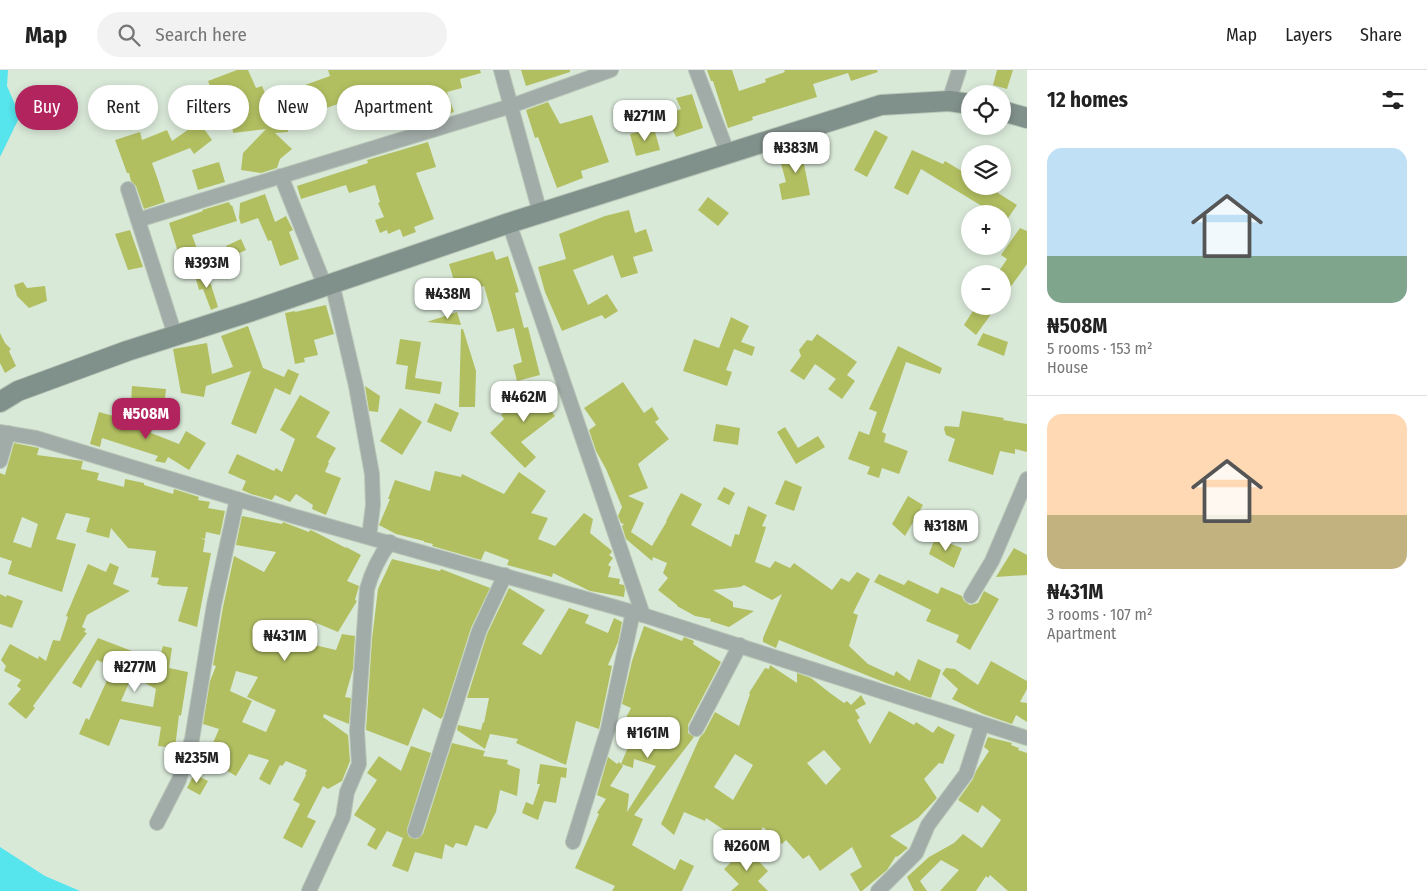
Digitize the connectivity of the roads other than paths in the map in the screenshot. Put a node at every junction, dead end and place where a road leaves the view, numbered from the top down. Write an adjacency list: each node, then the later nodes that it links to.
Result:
1 (501, 70): 7 (street)
2 (611, 70): 7 (street)
3 (696, 70): 10 (street)
4 (959, 70): 5 (street)
5 (949, 101): 6 (street); 10 (street)
6 (961, 103)
7 (511, 106): 11 (street); 13 (street)
8 (1011, 114): 9 (street)
9 (1027, 118)
10 (728, 154): 13 (street)
11 (280, 176): 14 (street); 16 (street)
12 (128, 189): 14 (street)
13 (540, 213): 15 (street)
14 (138, 220): 17 (street)
15 (508, 223): 16 (street); 27 (street)
16 (328, 285): 17 (street); 23 (street)
17 (175, 335): 18 (street)
18 (0, 402)
19 (4, 433): 20 (street); 22 (street)
20 (0, 461)
21 (1027, 479): 26 (street)
22 (237, 499): 23 (street); 32 (street)
23 (369, 537): 24 (street)
24 (390, 542): 25 (street); 35 (street)
25 (505, 576): 27 (street); 33 (street)
26 (971, 596)
27 (638, 614): 28 (street); 34 (street)
28 (740, 645): 29 (street); 30 (street)
29 (982, 724): 31 (street); 36 (street)
30 (696, 728)
31 (1027, 738)
32 (157, 823)
33 (416, 830)
34 (573, 842)
35 (309, 891)
36 (878, 891)

